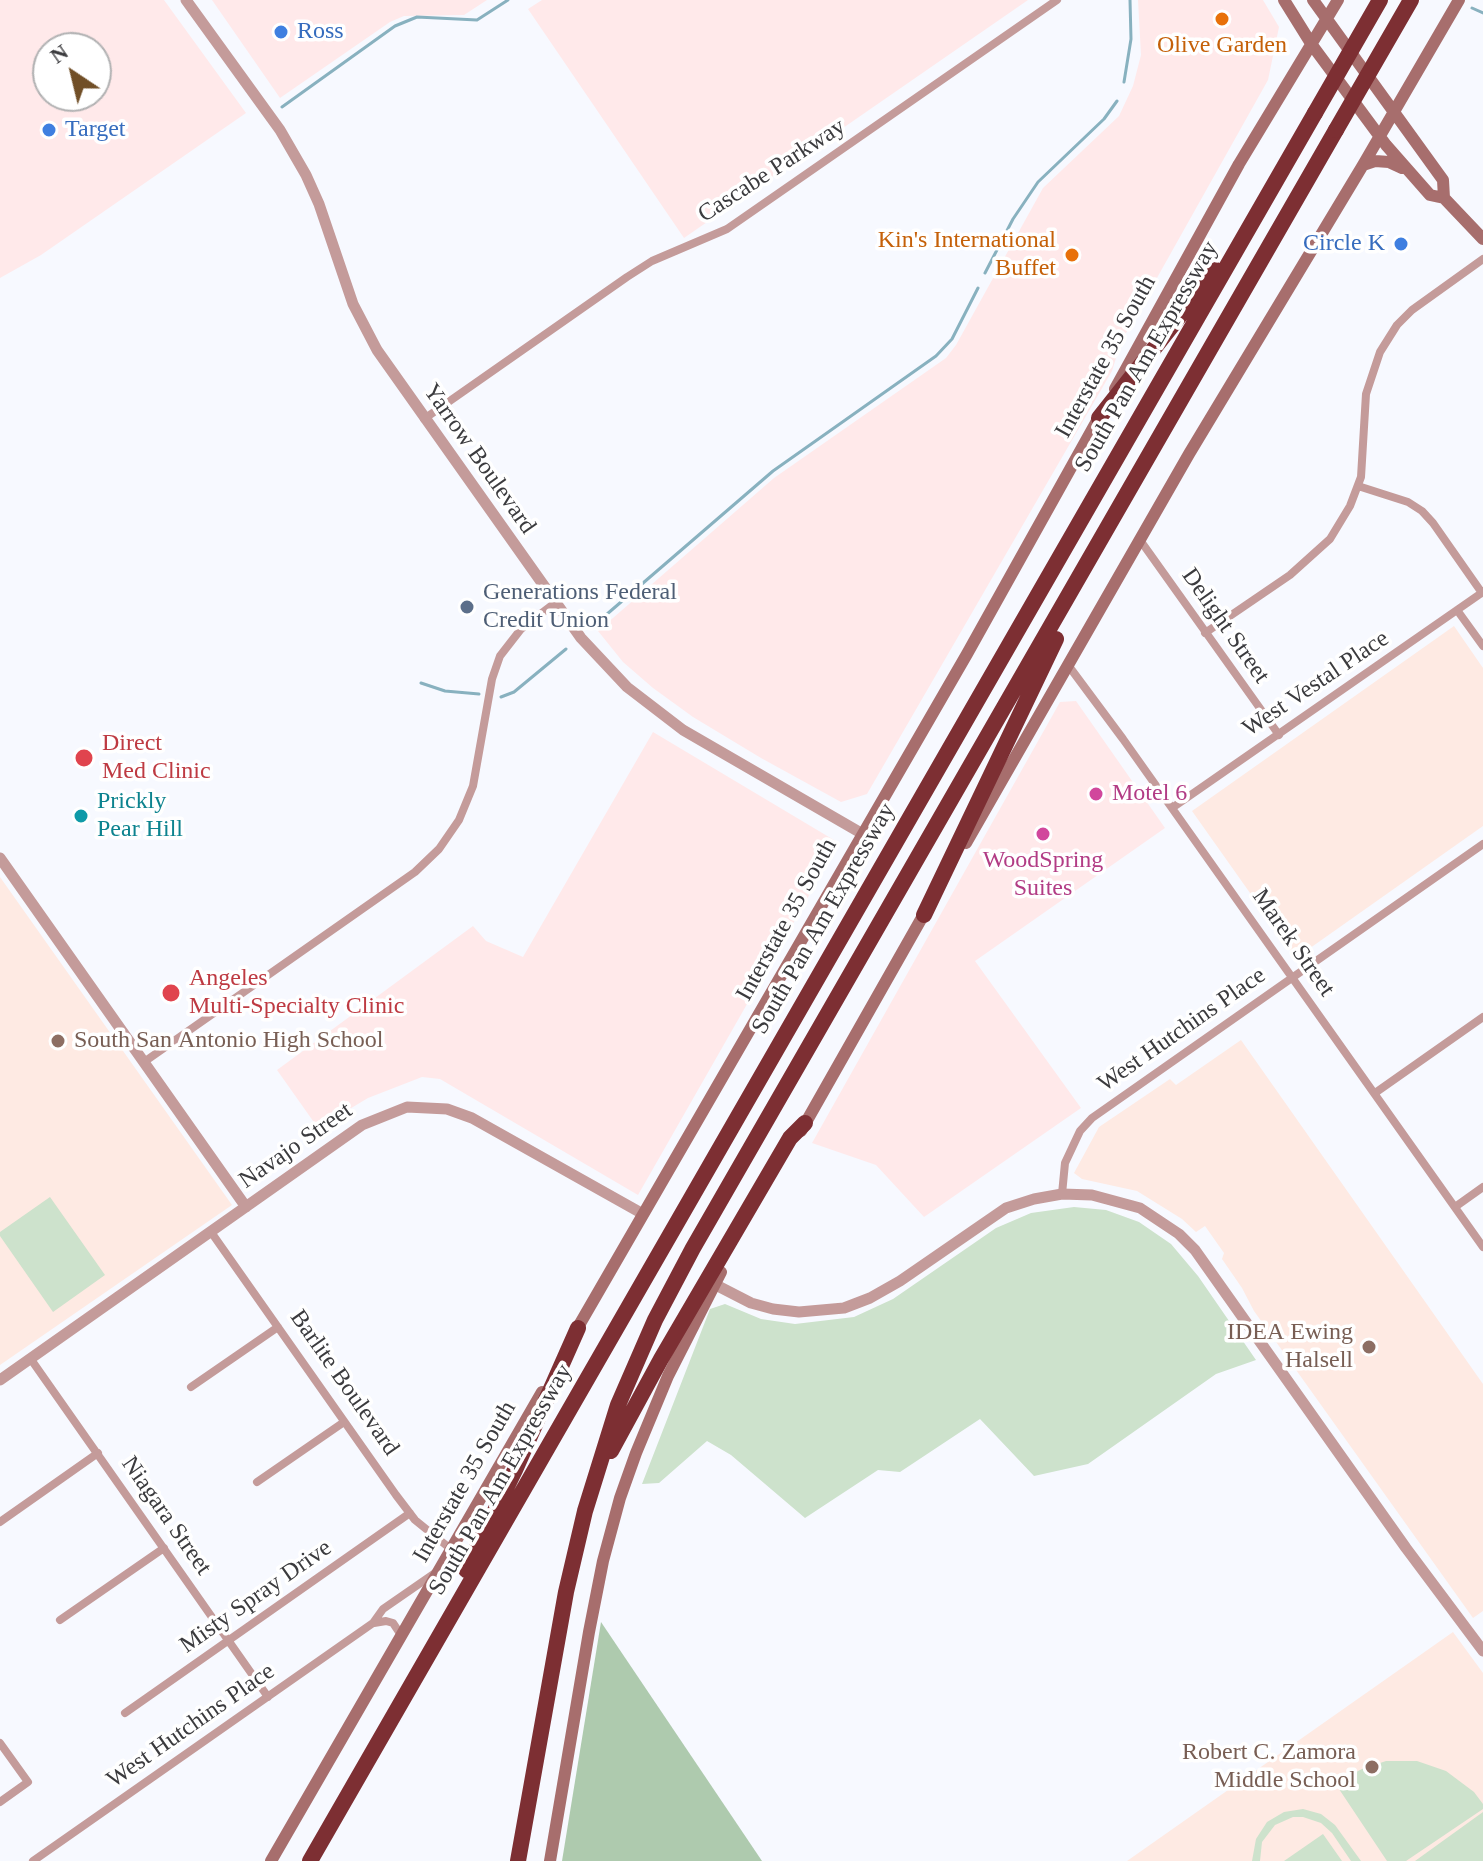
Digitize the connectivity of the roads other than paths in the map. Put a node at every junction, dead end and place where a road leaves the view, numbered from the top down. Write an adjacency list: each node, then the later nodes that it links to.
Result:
1 (186, 0): 20 (street, Yarrow Boulevard)
2 (1057, 0): 20 (street, Cascabe Parkway)
3 (1284, 0): 10 (main road)
4 (1313, 0): 9 (main road)
5 (1338, 0): 9 (main road, Interstate 35 South)
6 (1380, 0): 16 (highway, South Pan Am Expressway, bridge)
7 (1411, 0): 21 (highway, South Pan Am Expressway, bridge)
8 (1459, 0): 11 (main road)
9 (1327, 21): 10 (main road, Interstate 35 South); 11 (main road)
10 (1312, 45): 12 (main road); 19 (main road, Interstate 35 South)
11 (1393, 114): 12 (main road); 15 (main road)
12 (1380, 137): 13 (main road); 14 (main road)
13 (1363, 165): 14 (main road); 23 (main road)
14 (1408, 170): 15 (main road)
15 (1444, 198): 17 (main road)
16 (1245, 235): 19 (highway); 68 (highway, South Pan Am Expressway)
17 (1483, 239)
18 (1483, 259): 22 (street)
19 (1099, 418): 32 (main road, Interstate 35 South)
20 (424, 419): 25 (street, Yarrow Boulevard)
21 (1145, 463): 35 (highway); 59 (highway, South Pan Am Expressway)
22 (1358, 486): 24 (street); 27 (street)
23 (1140, 540): 27 (street, Delight Street); 29 (main road)
24 (1482, 593): 26 (street, West Vestal Place)
25 (555, 603): 32 (street, Yarrow Boulevard); 38 (street)
26 (1457, 610): 28 (street); 30 (street, West Vestal Place)
27 (1205, 633): 30 (street, Delight Street)
28 (1483, 646)
29 (1068, 665): 31 (street, Marek Street); 35 (main road)
30 (1279, 735): 31 (street, West Vestal Place)
31 (1172, 808): 36 (street, Marek Street)
32 (861, 833): 45 (main road, Interstate 35 South)
33 (1483, 844): 36 (street, West Hutchins Place)
34 (0, 858): 38 (street)
35 (924, 915): 40 (main road)
36 (1293, 977): 39 (street, Marek Street); 42 (street, West Hutchins Place)
37 (1483, 1017): 39 (street)
38 (144, 1062): 43 (street)
39 (1375, 1093): 44 (street, Marek Street)
40 (805, 1123): 48 (main road); 59 (highway)
41 (1483, 1187): 44 (street)
42 (1062, 1194): 48 (street); 67 (street)
43 (246, 1207): 45 (street, Navajo Street); 46 (street, Navajo Street)
44 (1455, 1207): 47 (street, Marek Street)
45 (643, 1214): 50 (main road, Interstate 35 South)
46 (211, 1232): 49 (street, Barlite Boulevard); 51 (street, Navajo Street)
47 (1483, 1247)
48 (714, 1284): 77 (main road)
49 (278, 1327): 53 (street); 54 (street, Barlite Boulevard)
50 (578, 1328): 61 (main road, Interstate 35 South); 68 (highway)
51 (30, 1358): 52 (street, Navajo Street); 55 (street, Niagara Street)
52 (0, 1380)
53 (191, 1387)
54 (344, 1422): 56 (street); 57 (street, Barlite Boulevard)
55 (98, 1453): 58 (street); 60 (street, Niagara Street)
56 (257, 1482)
57 (410, 1513): 61 (street, Barlite Boulevard); 66 (street, Misty Spray Drive)
58 (0, 1522)
59 (581, 1527): 76 (highway, South Pan Am Expressway)
60 (164, 1548): 63 (street); 66 (street, Niagara Street)
61 (452, 1550): 62 (main road, Interstate 35 South)
62 (439, 1571): 64 (street, West Hutchins Place); 65 (main road, Interstate 35 South)
63 (60, 1620)
64 (373, 1623): 65 (street); 69 (street, West Hutchins Place)
65 (401, 1635): 74 (main road, Interstate 35 South)
66 (229, 1641): 69 (street, Niagara Street); 70 (street, Misty Spray Drive)
67 (1483, 1651)
68 (428, 1655): 75 (highway, South Pan Am Expressway)
69 (268, 1697): 73 (street, West Hutchins Place)
70 (125, 1713)
71 (0, 1743): 72 (street)
72 (0, 1802)
73 (33, 1861)
74 (271, 1861)
75 (310, 1861)
76 (518, 1861)
77 (550, 1861)

